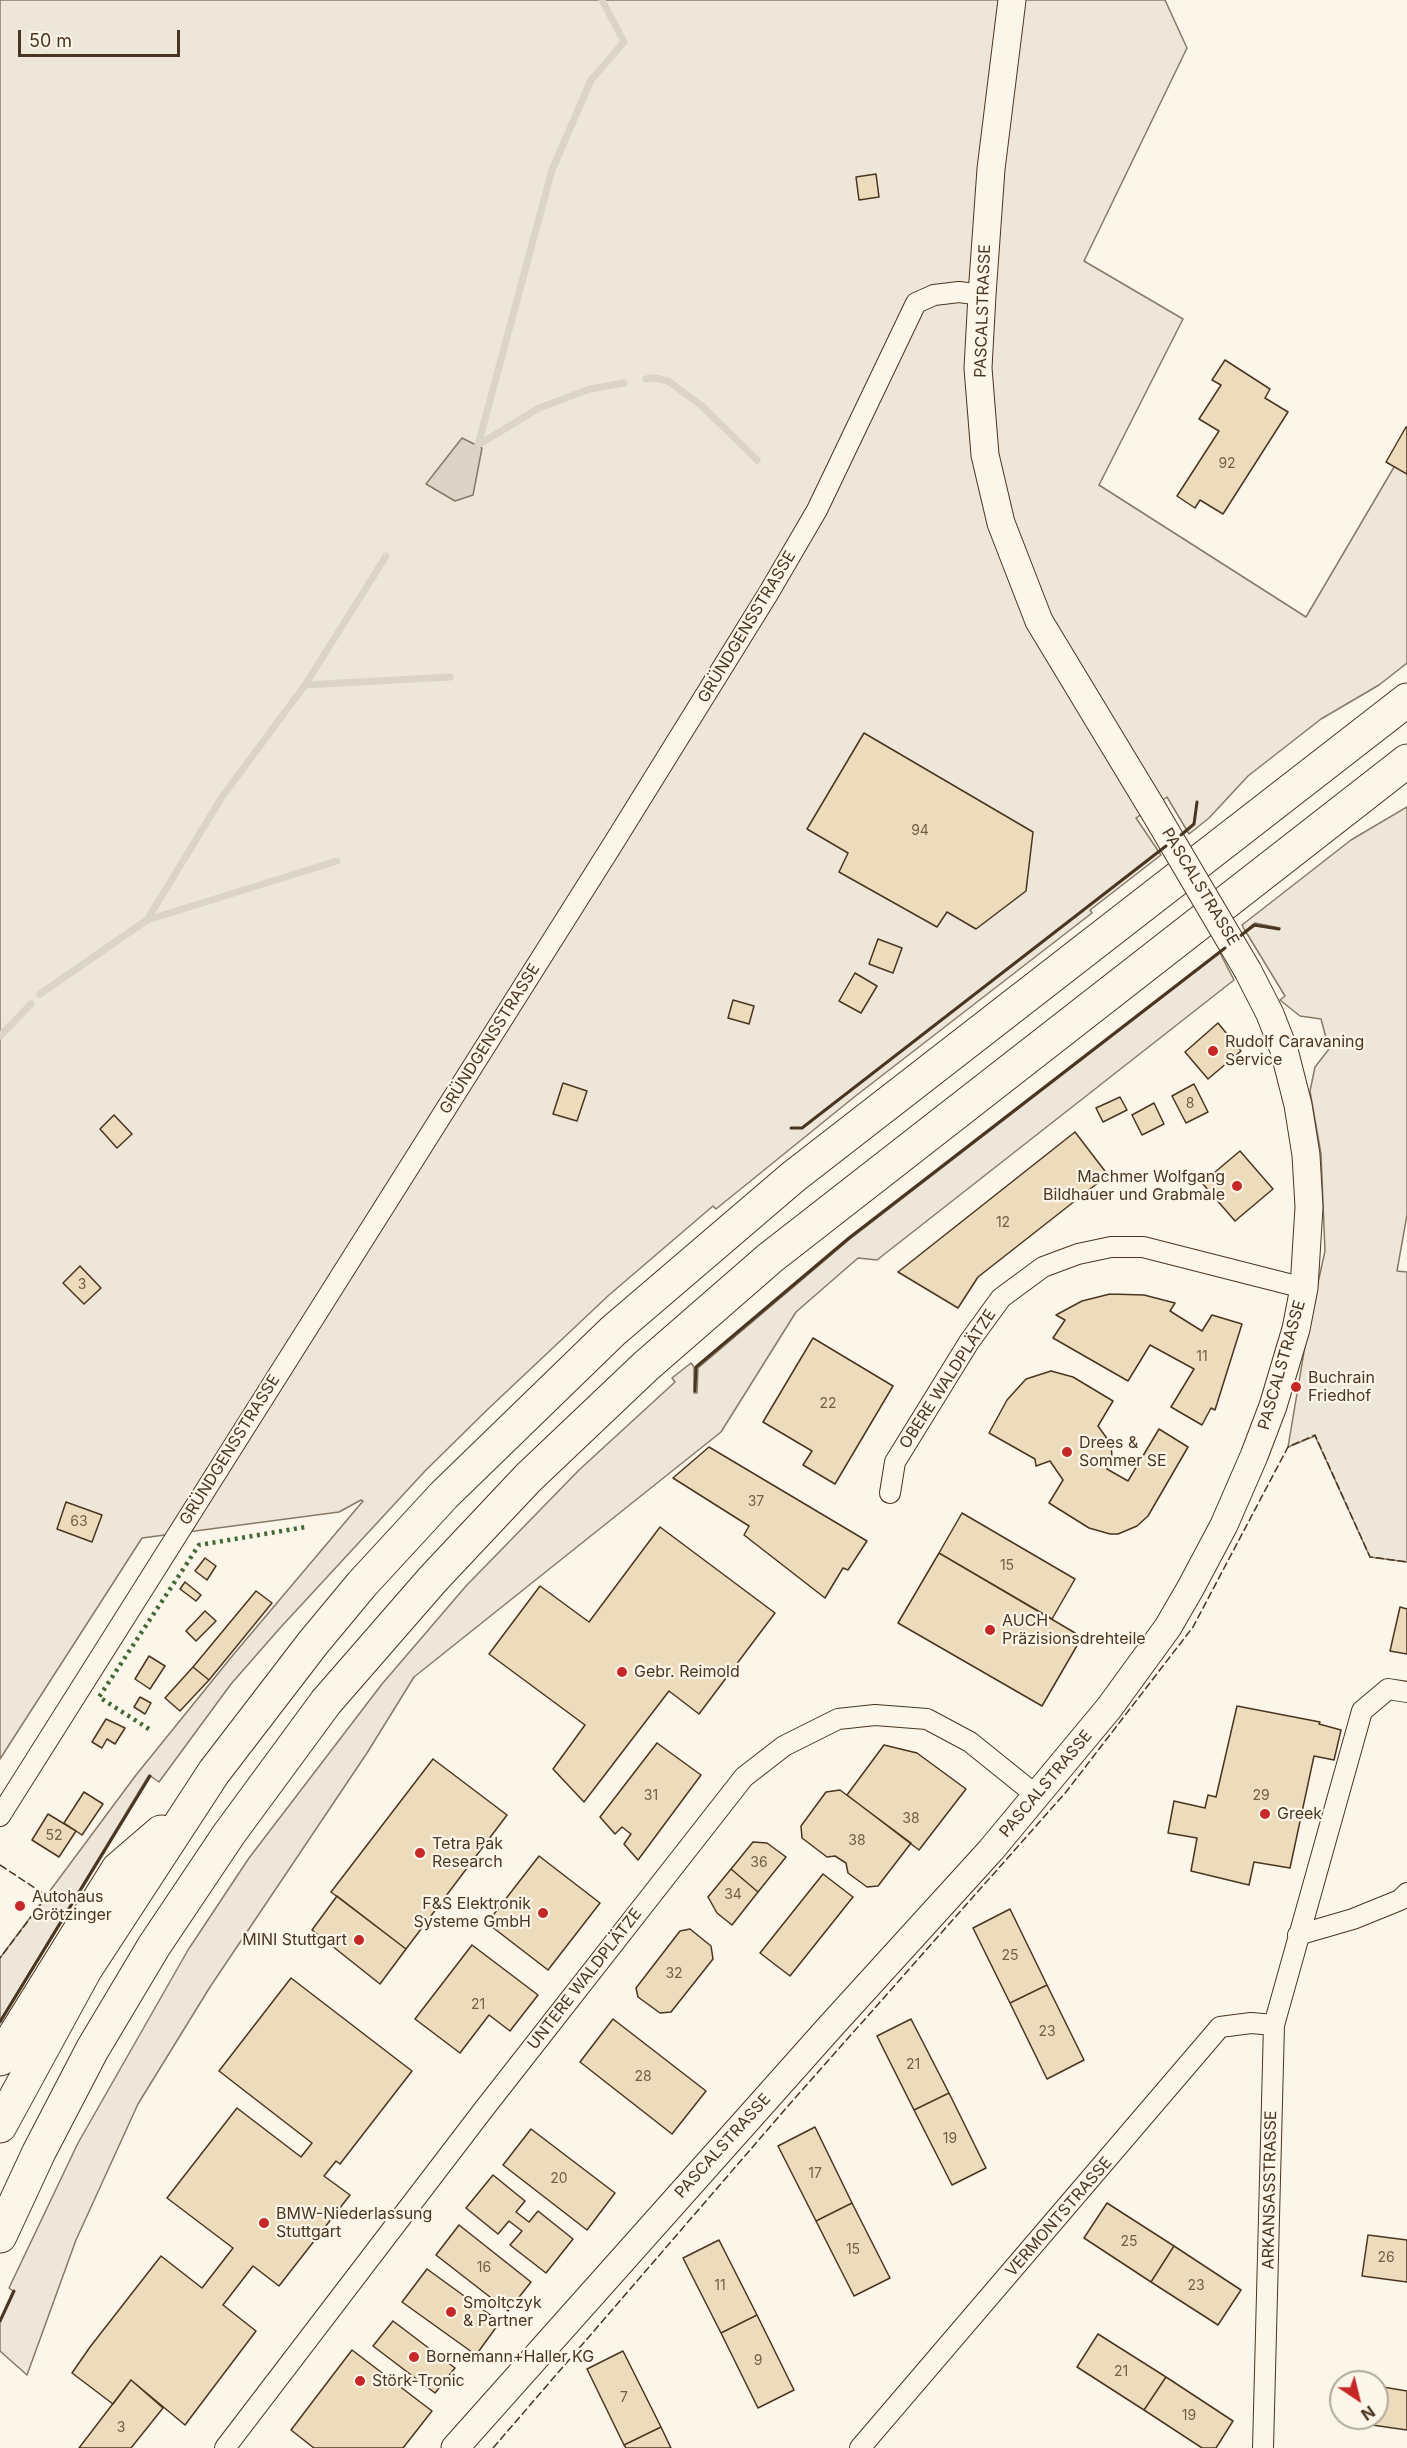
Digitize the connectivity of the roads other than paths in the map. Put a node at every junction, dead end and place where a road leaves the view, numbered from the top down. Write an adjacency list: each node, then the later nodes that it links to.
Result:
1 (1012, 0): 2 (street, PASCALSTRASSE)
2 (982, 295): 5 (street, PASCALSTRASSE, bridge); 10 (street, GRÜNDGENSSTRASSE)
3 (1407, 700): 9 (highway)
4 (1407, 761): 16 (highway)
5 (1304, 1288): 6 (street, OBERE WALDPLÄTZE); 8 (street, PASCALSTRASSE)
6 (890, 1493)
7 (1407, 1692): 12 (street, ARKANSASSTRASSE)
8 (1036, 1796): 17 (street, UNTERE WALDPLÄTZE); 18 (street, PASCALSTRASSE)
9 (188, 1810): 14 (highway); 15 (highway)
10 (0, 1816)
11 (1407, 1893): 12 (street)
12 (1298, 1935): 13 (street, ARKANSASSTRASSE)
13 (1274, 2025): 19 (street, VERMONTSTRASSE); 20 (street, ARKANSASSTRASSE)
14 (0, 2059)
15 (0, 2126)
16 (0, 2236)
17 (225, 2448)
18 (455, 2448)
19 (860, 2448)
20 (1263, 2448)

